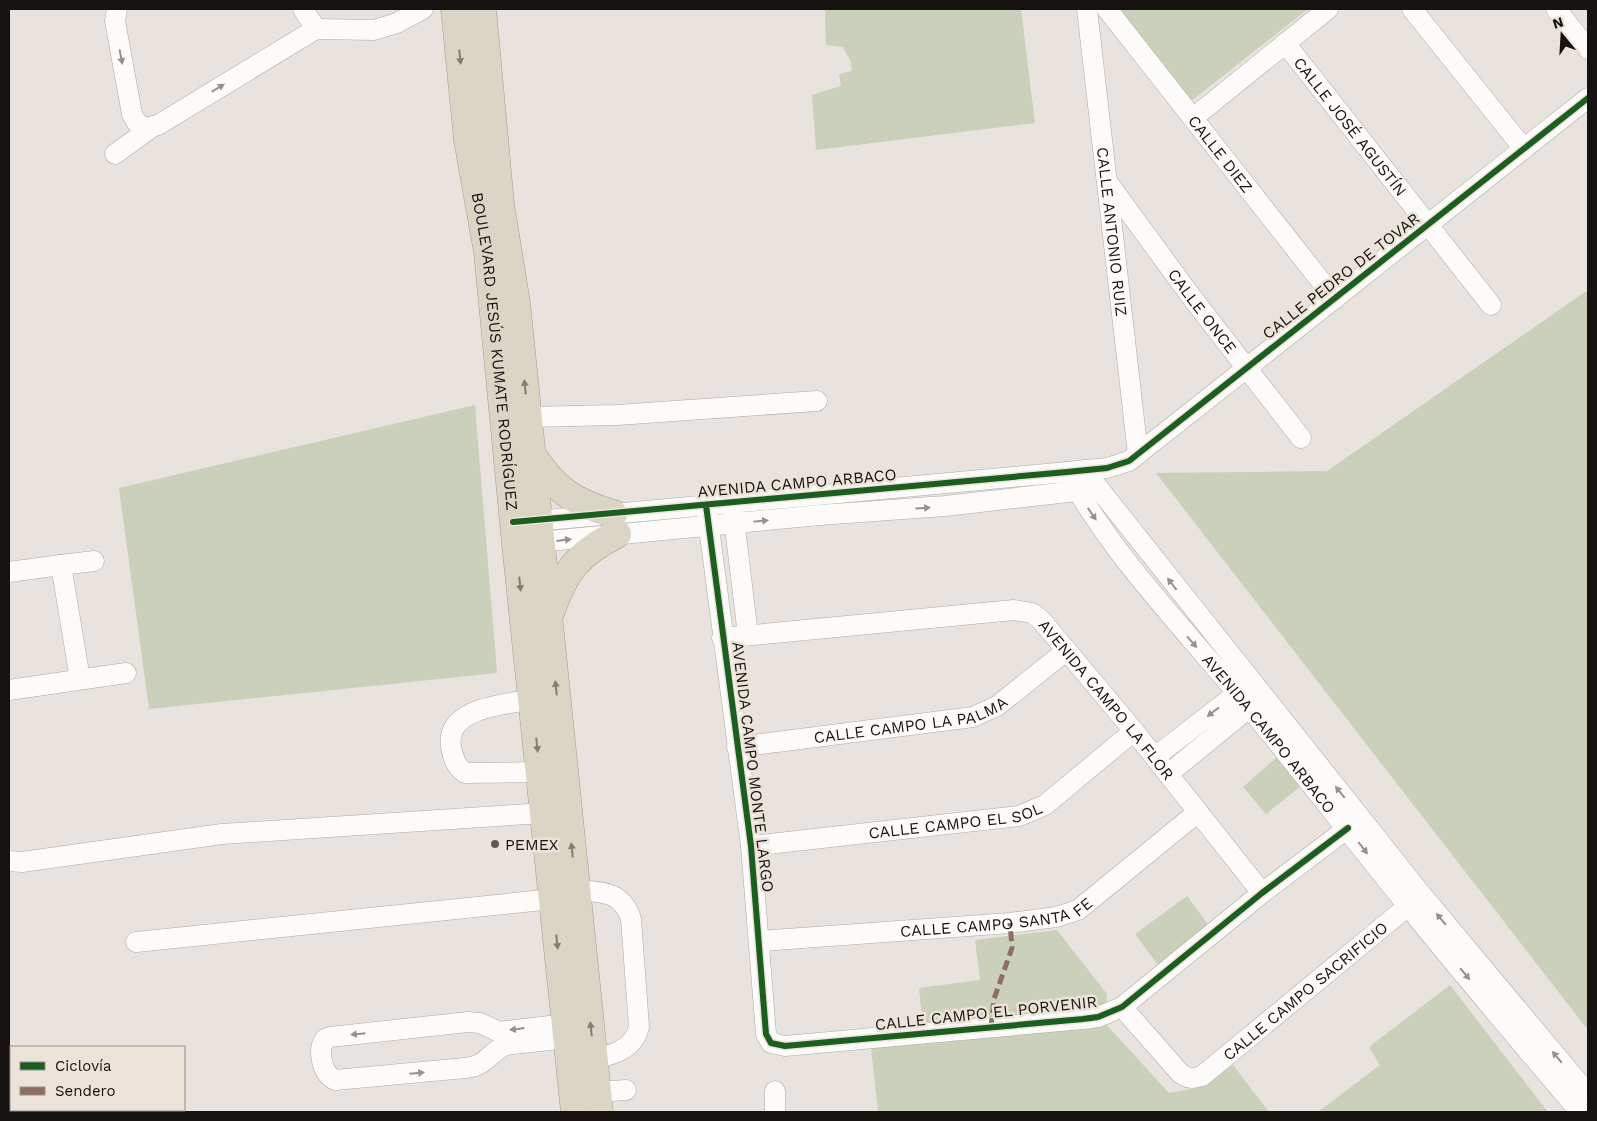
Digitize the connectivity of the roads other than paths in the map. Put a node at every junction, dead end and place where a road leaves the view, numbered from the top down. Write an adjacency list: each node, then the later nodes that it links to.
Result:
1 (117, 9): 16 (street, one-way to 16)
2 (303, 9): 11 (street)
3 (423, 9): 11 (street)
4 (455, 9): 17 (highway, BOULEVARD JESÚS KUMATE RODRÍGUEZ, one-way to 17)
5 (482, 9): 17 (highway, BOULEVARD JESÚS KUMATE RODRÍGUEZ)
6 (1087, 9): 20 (street, CALLE ANTONIO RUIZ)
7 (1107, 9): 15 (street, CALLE DIEZ)
8 (1328, 9): 12 (street)
9 (1412, 9): 18 (street)
10 (1556, 9): 13 (street)
11 (316, 29): 16 (street, one-way to 11)
12 (1285, 43): 15 (street); 21 (street, CALLE JOSÉ AGUSTÍN)
13 (1588, 49)
14 (1588, 98): 18 (street, CALLE PEDRO DE TOVAR)
15 (1193, 118): 22 (street, CALLE DIEZ)
16 (150, 128): 19 (street)
17 (481, 139): 26 (highway, BOULEVARD JESÚS KUMATE RODRÍGUEZ, one-way to 17); 36 (highway, BOULEVARD JESÚS KUMATE RODRÍGUEZ)
18 (1524, 149): 21 (street, CALLE PEDRO DE TOVAR)
19 (115, 154)
20 (1107, 181): 24 (street, CALLE ONCE); 29 (street, CALLE ANTONIO RUIZ)
21 (1428, 225): 22 (street, CALLE PEDRO DE TOVAR); 23 (street, CALLE JOSÉ AGUSTÍN)
22 (1335, 299): 24 (street, CALLE PEDRO DE TOVAR)
23 (1491, 305)
24 (1247, 368): 27 (street, CALLE ONCE); 29 (street, CALLE PEDRO DE TOVAR)
25 (817, 401): 26 (street)
26 (528, 417): 28 (highway, BOULEVARD JESÚS KUMATE RODRÍGUEZ)
27 (1301, 438)
28 (532, 454): 34 (highway); 36 (highway, BOULEVARD JESÚS KUMATE RODRÍGUEZ)
29 (1138, 454): 30 (street, CALLE PEDRO DE TOVAR)
30 (1080, 479): 31 (street, AVENIDA CAMPO ARBACO); 33 (street, AVENIDA CAMPO ARBACO, one-way to 30); 47 (street, AVENIDA CAMPO ARBACO)
31 (732, 502): 32 (street, AVENIDA CAMPO ARBACO); 33 (street)
32 (706, 505): 34 (street, AVENIDA CAMPO ARBACO); 35 (street, AVENIDA CAMPO MONTE LARGO)
33 (735, 523): 35 (street, AVENIDA CAMPO ARBACO); 41 (street)
34 (615, 524): 35 (street, AVENIDA CAMPO ARBACO); 36 (street, AVENIDA CAMPO ARBACO); 40 (highway)
35 (709, 525): 42 (street, AVENIDA CAMPO MONTE LARGO)
36 (527, 533): 40 (highway, BOULEVARD JESÚS KUMATE RODRÍGUEZ); 48 (highway, BOULEVARD JESÚS KUMATE RODRÍGUEZ, one-way to 48)
37 (94, 561): 38 (street)
38 (61, 565): 39 (street); 45 (street)
39 (9, 572)
40 (548, 617): 60 (highway, BOULEVARD JESÚS KUMATE RODRÍGUEZ, one-way to 40)
41 (748, 635): 42 (street, AVENIDA CAMPO LA FLOR); 43 (street, AVENIDA CAMPO LA FLOR)
42 (722, 638): 50 (street, AVENIDA CAMPO MONTE LARGO)
43 (1066, 651): 49 (street, AVENIDA CAMPO LA FLOR); 50 (street, CALLE CAMPO LA PALMA)
44 (126, 673): 45 (street)
45 (80, 679): 46 (street)
46 (9, 690)
47 (1250, 695): 51 (street, one-way to 51); 53 (street); 56 (street, AVENIDA CAMPO ARBACO); 71 (street, AVENIDA CAMPO ARBACO, one-way to 47)
48 (532, 700): 52 (highway, BOULEVARD JESÚS KUMATE RODRÍGUEZ, one-way to 52); 52 (street)
49 (1134, 731): 51 (street, AVENIDA CAMPO LA FLOR); 57 (street, CALLE CAMPO EL SOL)
50 (737, 747): 57 (street, AVENIDA CAMPO MONTE LARGO)
51 (1155, 757): 53 (street, AVENIDA CAMPO LA FLOR)
52 (540, 772): 54 (highway, BOULEVARD JESÚS KUMATE RODRÍGUEZ)
53 (1168, 774): 55 (street, AVENIDA CAMPO LA FLOR)
54 (544, 812): 58 (street); 60 (highway, BOULEVARD JESÚS KUMATE RODRÍGUEZ)
55 (1198, 812): 59 (street, AVENIDA CAMPO LA FLOR); 62 (street, CALLE CAMPO SANTA FE)
56 (1348, 828): 59 (street, CALLE CAMPO EL PORVENIR); 61 (street, AVENIDA CAMPO ARBACO, one-way to 61)
57 (751, 846): 62 (street, AVENIDA CAMPO MONTE LARGO)
58 (9, 861)
59 (1262, 893): 64 (street, CALLE CAMPO EL PORVENIR)
60 (565, 894): 63 (street); 67 (highway, BOULEVARD JESÚS KUMATE RODRÍGUEZ, one-way to 67); 67 (highway, BOULEVARD JESÚS KUMATE RODRÍGUEZ, one-way to 60); 67 (street)
61 (1408, 906): 64 (street, CALLE CAMPO SACRIFICIO); 74 (street, AVENIDA CAMPO ARBACO, one-way to 74)
62 (760, 941): 66 (street, AVENIDA CAMPO MONTE LARGO)
63 (136, 942)
64 (1122, 1007): 66 (street, CALLE CAMPO EL PORVENIR)
65 (488, 1028): 67 (street, one-way to 65); 68 (street); 68 (street, one-way to 68)
66 (766, 1034)
67 (574, 1046): 68 (street); 72 (highway, BOULEVARD JESÚS KUMATE RODRÍGUEZ)
68 (492, 1055)
69 (626, 1090): 72 (street)
70 (775, 1091): 73 (street)
71 (1588, 1094)
72 (586, 1103)
73 (775, 1112)
74 (1580, 1112)

